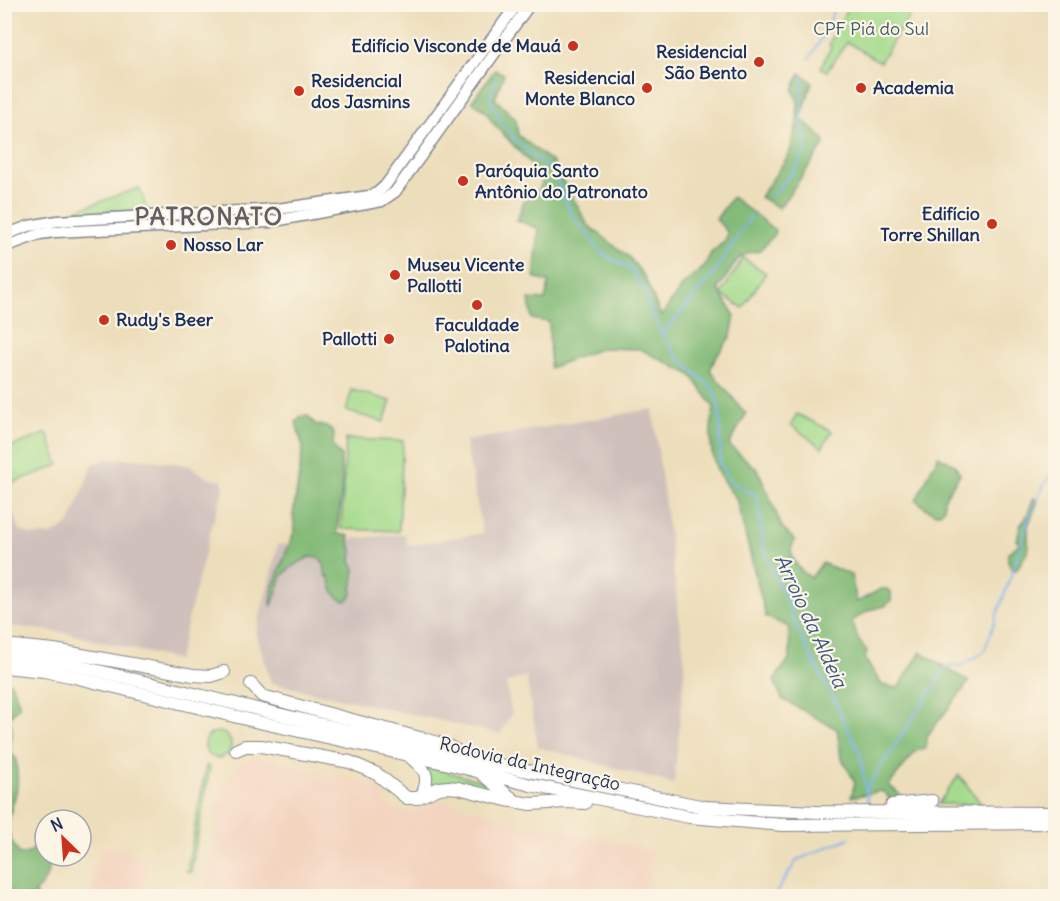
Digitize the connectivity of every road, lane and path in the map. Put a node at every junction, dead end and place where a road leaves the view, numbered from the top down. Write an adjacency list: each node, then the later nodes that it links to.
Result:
1 (517, 4): 3 (main road)
2 (530, 4): 3 (main road)
3 (380, 197): 4 (main road); 5 (main road)
4 (4, 235)
5 (4, 247)
6 (4, 645): 9 (highway)
7 (4, 655): 11 (highway, Rodovia da Integração)
8 (4, 667): 11 (highway, Rodovia da Integração)
9 (224, 672)
10 (251, 684): 15 (highway)
11 (207, 703): 12 (highway, Rodovia da Integração)
12 (255, 716): 14 (highway, Rodovia da Integração); 15 (highway, Rodovia da Integração)
13 (236, 750): 16 (highway)
14 (408, 755): 15 (highway, Rodovia da Integração); 16 (highway)
15 (478, 767): 17 (highway); 18 (highway, Rodovia da Integração); 20 (highway, Rodovia da Integração)
16 (422, 795): 17 (highway)
17 (516, 802): 18 (highway)
18 (658, 812): 20 (highway, Rodovia da Integração)
19 (1056, 813): 20 (highway, Rodovia da Integração)
20 (931, 814): 21 (highway, Rodovia da Integração)
21 (1056, 823)

